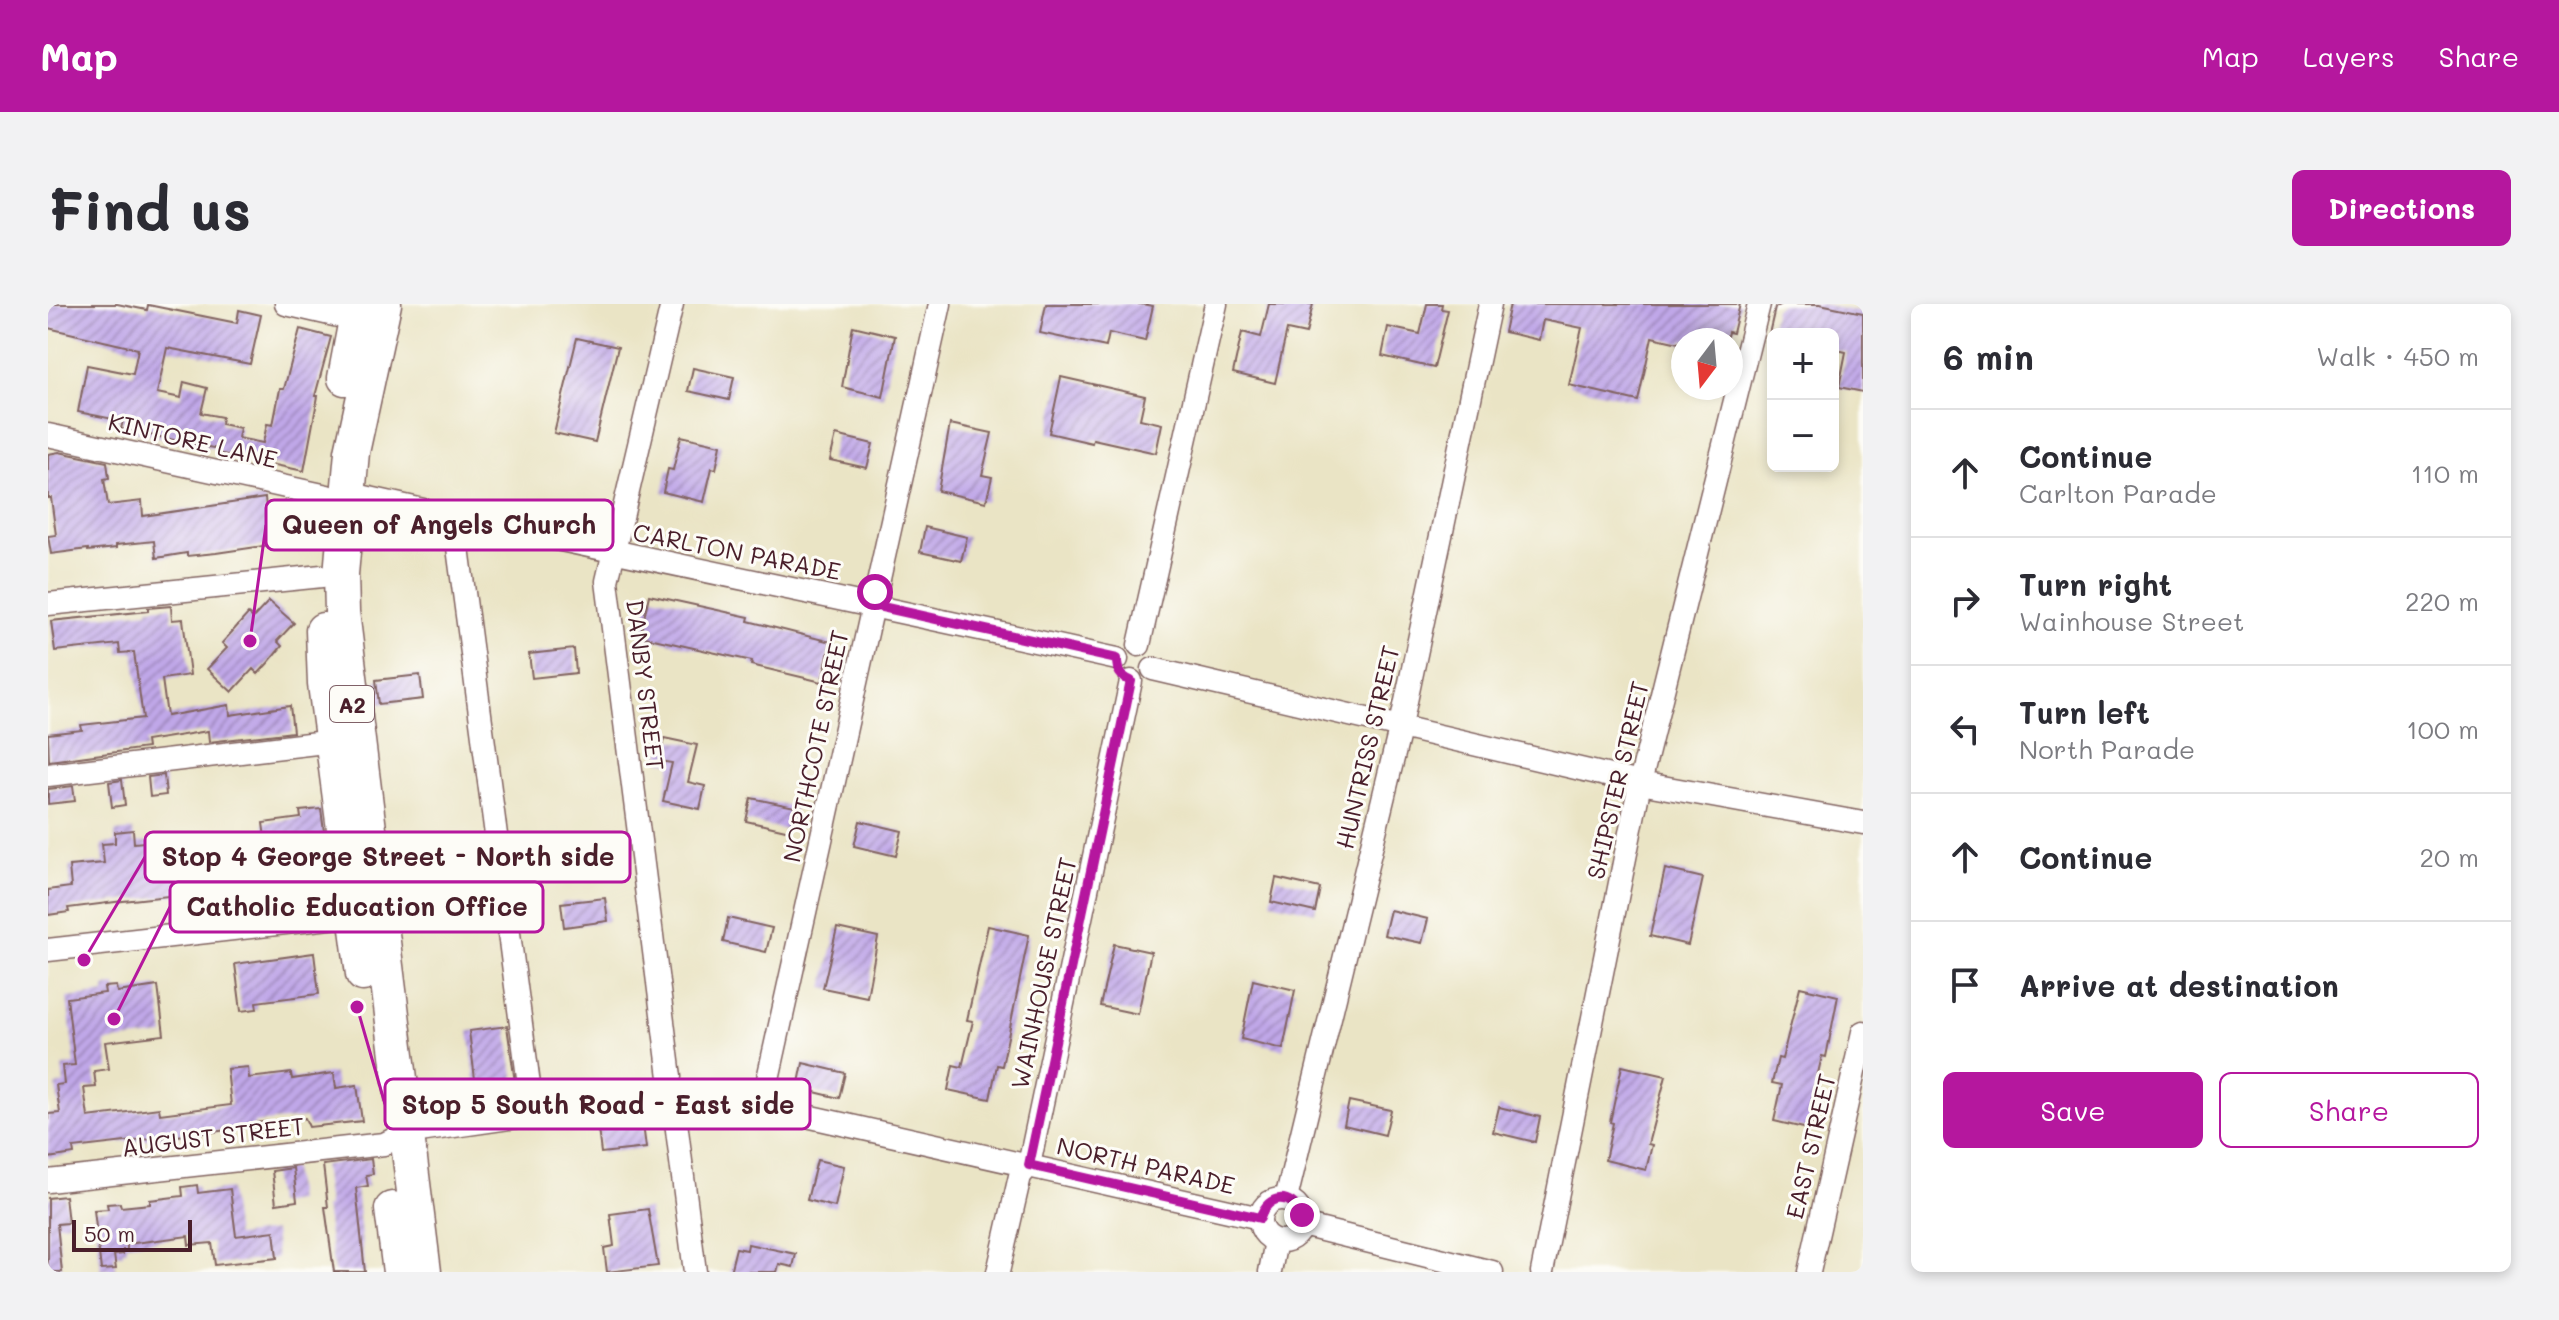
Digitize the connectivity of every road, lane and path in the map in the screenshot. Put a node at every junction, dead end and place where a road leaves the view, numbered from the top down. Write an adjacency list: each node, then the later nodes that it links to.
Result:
1 (286, 304): 7 (street)
2 (672, 304): 11 (street, DANBY STREET)
3 (940, 304): 14 (street, NORTHCOTE STREET)
4 (1216, 304): 15 (street)
5 (1490, 304): 19 (street, HUNTRISS STREET)
6 (1759, 304): 22 (street, SHIPSTER STREET)
7 (370, 313): 9 (highway, A2)
8 (48, 435): 9 (street, KINTORE LANE)
9 (337, 495): 10 (street, CARLTON PARADE); 12 (highway, A2); 24 (highway, A2)
10 (454, 517): 11 (street, CARLTON PARADE); 32 (street)
11 (615, 553): 14 (street, CARLTON PARADE); 27 (street, DANBY STREET)
12 (322, 576): 13 (street); 20 (highway, A2)
13 (48, 604)
14 (873, 605): 16 (street, CARLTON PARADE); 30 (street, NORTHCOTE STREET)
15 (1139, 645): 16 (street); 17 (street)
16 (1117, 659): 18 (street)
17 (1153, 669): 18 (street); 19 (street)
18 (1131, 681): 34 (street, WAINHOUSE STREET)
19 (1401, 725): 22 (street); 36 (street, HUNTRISS STREET)
20 (333, 741): 21 (street); 24 (highway, A2)
21 (48, 775)
22 (1640, 783): 23 (street); 46 (street, SHIPSTER STREET)
23 (1863, 823)
24 (366, 914): 25 (street); 33 (highway, A2)
25 (48, 950)
26 (1863, 1032): 47 (street, EAST STREET)
27 (670, 1077): 28 (street); 29 (street)
28 (691, 1095): 30 (street, NORTH PARADE); 31 (street)
29 (655, 1097): 31 (street); 32 (street)
30 (762, 1106): 34 (street, NORTH PARADE)
31 (675, 1114): 42 (street)
32 (533, 1115): 33 (street)
33 (395, 1138): 35 (street, AUGUST STREET); 40 (highway, A2); 41 (highway, A2)
34 (1029, 1165): 37 (street, NORTH PARADE); 43 (street, WAINHOUSE STREET)
35 (48, 1181)
36 (1286, 1199): 37 (street); 38 (street)
37 (1260, 1218): 39 (street)
38 (1302, 1225): 39 (street); 45 (street)
39 (1276, 1241): 44 (street)
40 (400, 1272)
41 (424, 1272)
42 (695, 1272)
43 (998, 1272)
44 (1270, 1272)
45 (1492, 1272)
46 (1542, 1272)
47 (1809, 1272)

